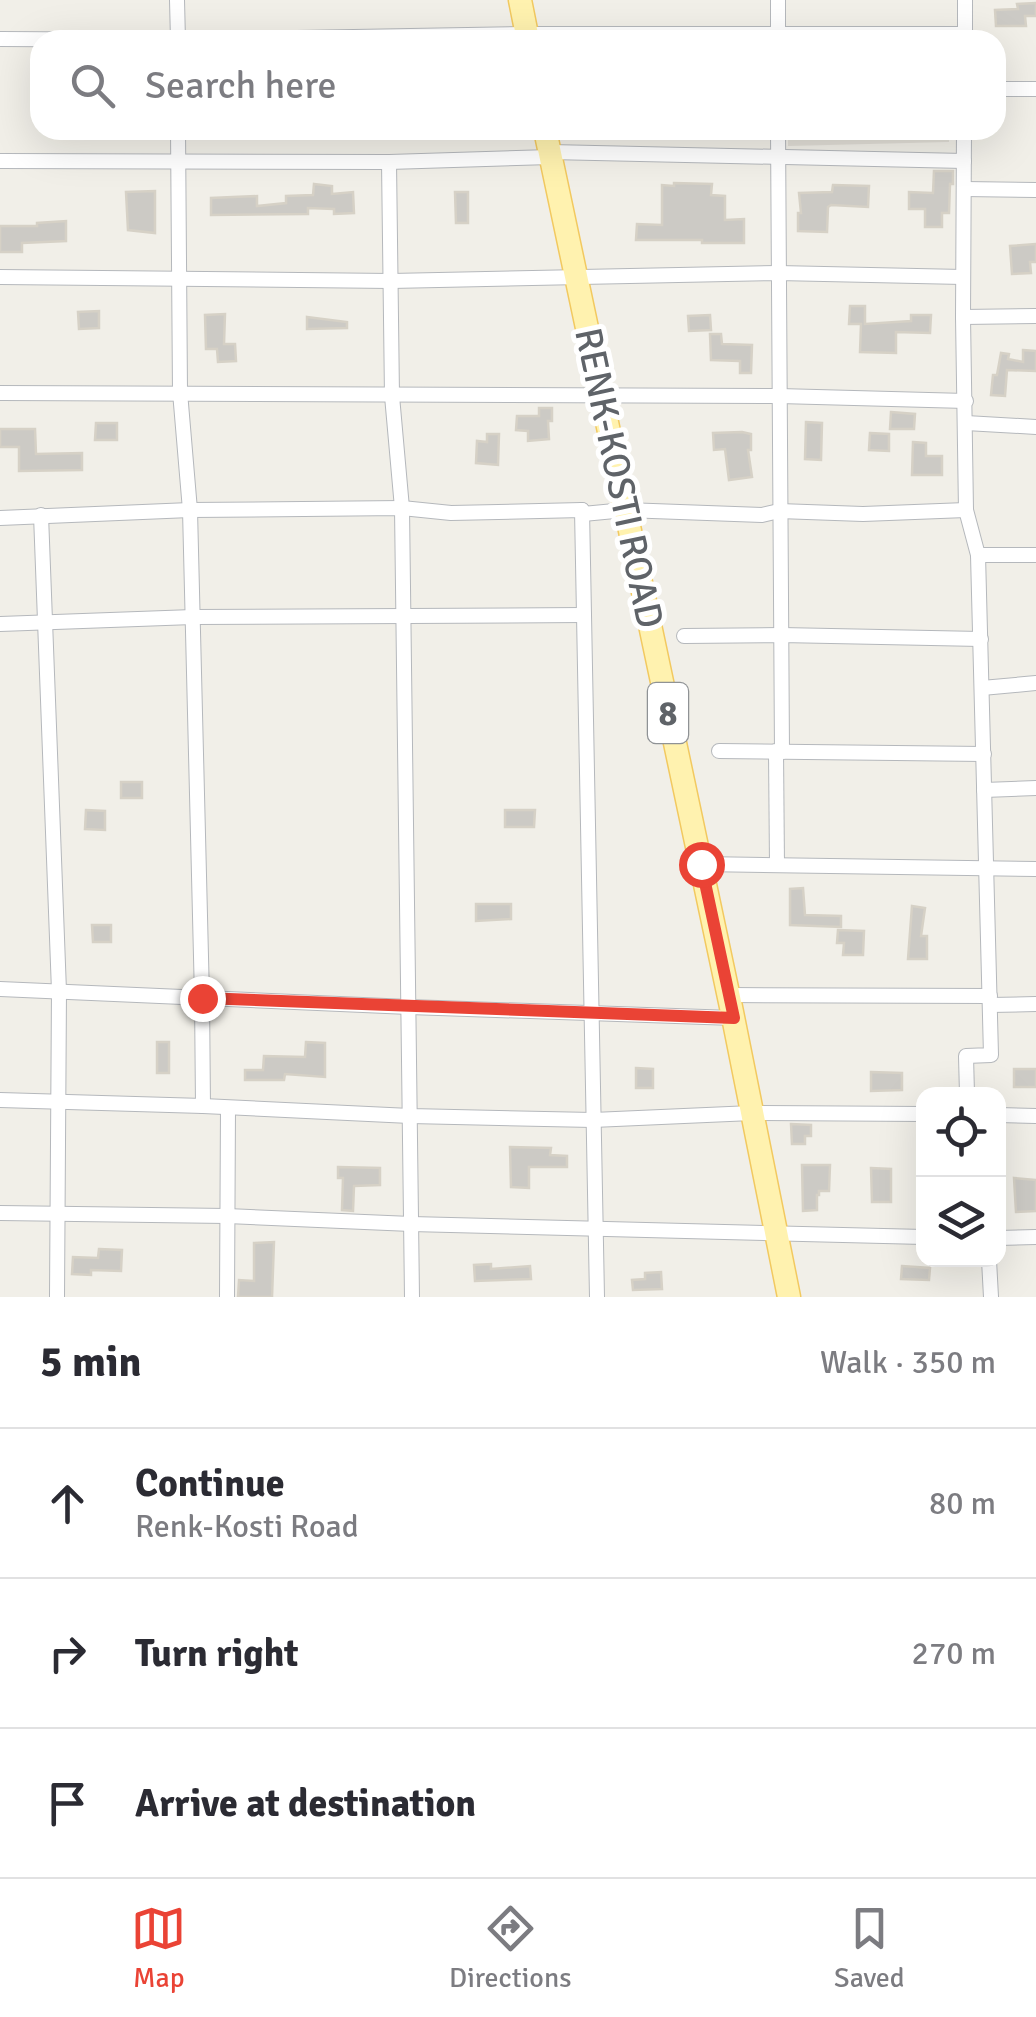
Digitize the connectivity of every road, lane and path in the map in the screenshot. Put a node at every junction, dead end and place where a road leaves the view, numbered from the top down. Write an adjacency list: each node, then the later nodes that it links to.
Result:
1 (177, 0): 5 (street)
2 (520, 0): 6 (main road)
3 (778, 0): 7 (street)
4 (965, 0): 8 (street)
5 (178, 30)
6 (526, 30)
7 (778, 30)
8 (965, 30)
9 (0, 39): 10 (street)
10 (30, 39)
11 (1036, 89): 12 (street)
12 (1006, 90)
13 (178, 140): 19 (street)
14 (778, 140): 17 (street)
15 (964, 140): 21 (street)
16 (549, 147): 17 (street); 20 (street); 25 (main road, RENK-KOSTI ROAD / 8)
17 (778, 156): 21 (street); 24 (street)
18 (0, 160): 19 (street)
19 (178, 162): 20 (street); 28 (street)
20 (389, 162): 29 (street)
21 (964, 162): 22 (street)
22 (964, 189): 23 (street); 27 (street)
23 (1036, 190)
24 (778, 272): 25 (street); 27 (street); 36 (street)
25 (577, 276): 29 (street); 34 (main road, RENK-KOSTI ROAD / 8)
26 (0, 277): 28 (street)
27 (964, 277): 31 (street)
28 (179, 280): 29 (street); 32 (street)
29 (390, 281): 35 (street)
30 (1036, 316): 31 (street)
31 (963, 317): 37 (street)
32 (180, 392): 33 (street); 35 (street); 41 (street)
33 (0, 394)
34 (601, 395): 35 (street); 36 (street); 43 (main road, RENK-KOSTI ROAD / 8)
35 (392, 396): 40 (street)
36 (779, 396): 37 (street); 45 (street)
37 (966, 402): 38 (street)
38 (966, 423): 39 (street); 44 (street)
39 (1036, 428)
40 (402, 508): 41 (street); 42 (street); 52 (street)
41 (190, 510): 46 (street); 51 (street)
42 (582, 510): 43 (street); 50 (street)
43 (624, 510): 45 (street); 65 (main road, RENK-KOSTI ROAD / 8)
44 (966, 510): 45 (street); 48 (street)
45 (779, 511): 55 (street)
46 (41, 514): 47 (street); 53 (street)
47 (0, 518)
48 (978, 554): 49 (street); 57 (street)
49 (1036, 555)
50 (584, 615): 52 (street); 76 (street)
51 (192, 617): 52 (street); 53 (street); 71 (street)
52 (403, 617): 74 (street)
53 (45, 623): 54 (street); 70 (street)
54 (0, 624)
55 (781, 635): 56 (street); 57 (street); 61 (street)
56 (684, 636)
57 (980, 639): 59 (street)
58 (1036, 683): 59 (street)
59 (982, 688): 62 (street)
60 (718, 751): 61 (street)
61 (779, 752): 62 (street); 66 (street)
62 (984, 754): 64 (street)
63 (1036, 788): 64 (street)
64 (984, 790): 67 (street)
65 (701, 864): 66 (street); 75 (main road, RENK-KOSTI ROAD / 8)
66 (777, 865): 67 (street)
67 (986, 868): 68 (street); 72 (street)
68 (1036, 869)
69 (0, 989): 70 (street)
70 (59, 991): 71 (street); 79 (street)
71 (202, 998): 74 (street); 80 (street)
72 (990, 1000): 73 (street); 75 (street); 77 (street)
73 (1036, 1004)
74 (408, 1007): 76 (street); 84 (street)
75 (731, 1007): 76 (street); 82 (main road, RENK-KOSTI ROAD / 8)
76 (592, 1014): 87 (street)
77 (966, 1087)
78 (0, 1100): 79 (street)
79 (59, 1102): 80 (street); 89 (street)
80 (202, 1106): 81 (street)
81 (228, 1109): 84 (street); 90 (street)
82 (752, 1114): 83 (street); 87 (street); 93 (main road, RENK-KOSTI ROAD / 8)
83 (916, 1114)
84 (410, 1116): 87 (street); 91 (street)
85 (1006, 1116): 86 (street)
86 (1036, 1116)
87 (593, 1120): 92 (street)
88 (0, 1213): 89 (street)
89 (58, 1215): 90 (street); 98 (street)
90 (227, 1216): 91 (street); 99 (street)
91 (411, 1224): 92 (street); 100 (street)
92 (596, 1229): 93 (street); 101 (street)
93 (776, 1234): 94 (street); 102 (main road, RENK-KOSTI ROAD / 8)
94 (916, 1237)
95 (1036, 1237): 96 (street)
96 (1006, 1238)
97 (990, 1267): 103 (street)
98 (57, 1297)
99 (228, 1297)
100 (412, 1297)
101 (597, 1297)
102 (788, 1297)
103 (991, 1297)

